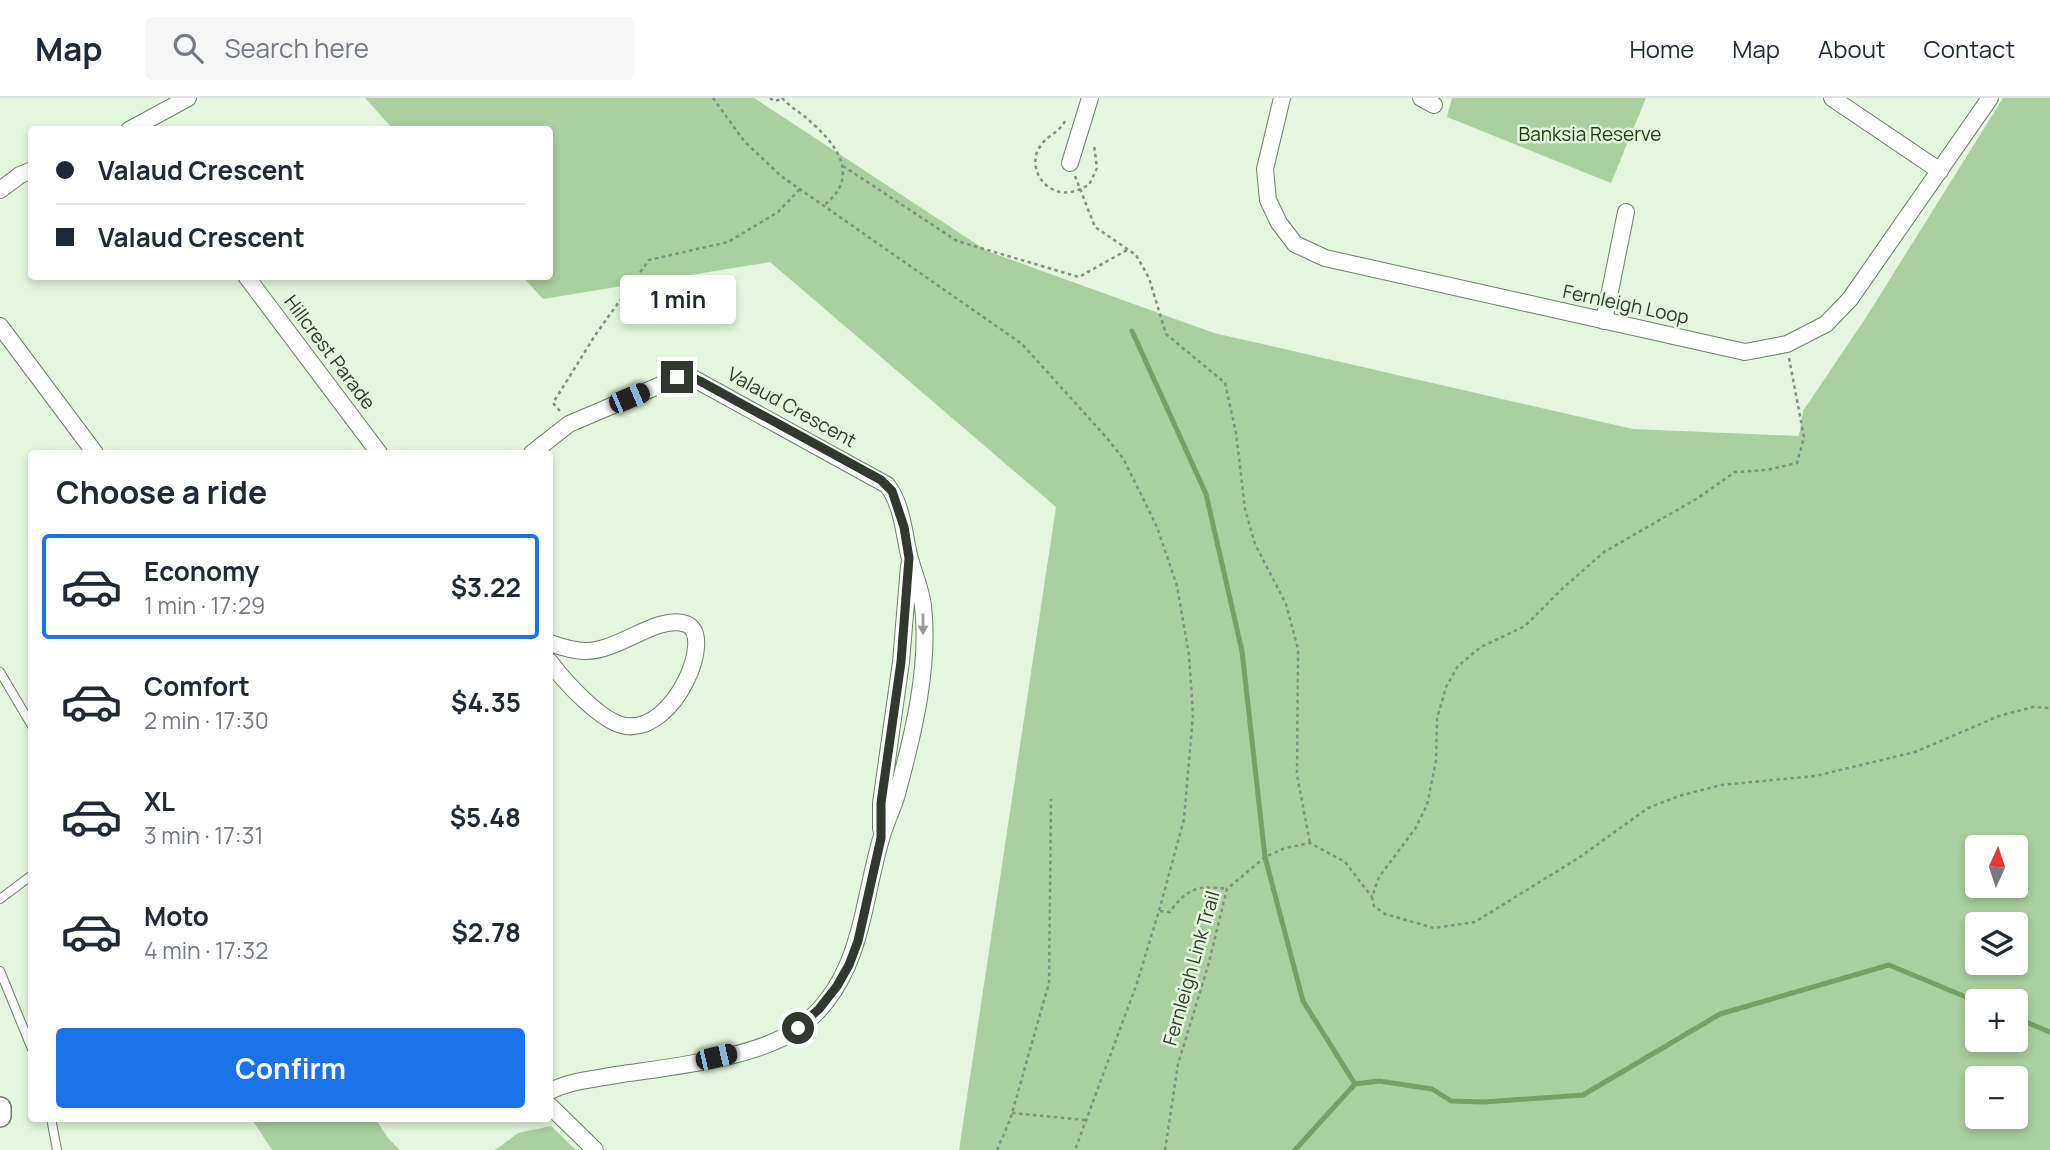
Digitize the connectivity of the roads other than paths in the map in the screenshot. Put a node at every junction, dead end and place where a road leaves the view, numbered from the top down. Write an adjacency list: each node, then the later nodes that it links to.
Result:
1 (188, 98): 6 (street)
2 (1090, 98): 7 (street)
3 (1282, 98): 13 (street, Fernleigh Loop)
4 (1832, 98): 8 (street)
5 (1990, 98): 8 (street, Fernleigh Loop)
6 (138, 126)
7 (1070, 163)
8 (1940, 171): 13 (street, Fernleigh Loop)
9 (28, 172): 10 (street)
10 (0, 190)
11 (1626, 212): 13 (street)
12 (249, 280): 16 (street, Hillcrest Parade)
13 (1604, 321)
14 (0, 326): 15 (street)
15 (92, 450)
16 (377, 450)
17 (536, 450): 26 (street, Valaud Crescent)
18 (553, 644): 19 (street)
19 (553, 665)
20 (0, 672): 21 (lane)
21 (28, 719)
22 (28, 878): 23 (lane)
23 (0, 899)
24 (0, 971): 25 (lane)
25 (28, 1039)
26 (553, 1090)
27 (0, 1108): 29 (main road)
28 (553, 1109): 32 (street)
29 (0, 1114)
30 (52, 1122): 31 (lane)
31 (57, 1150)
32 (595, 1150)

